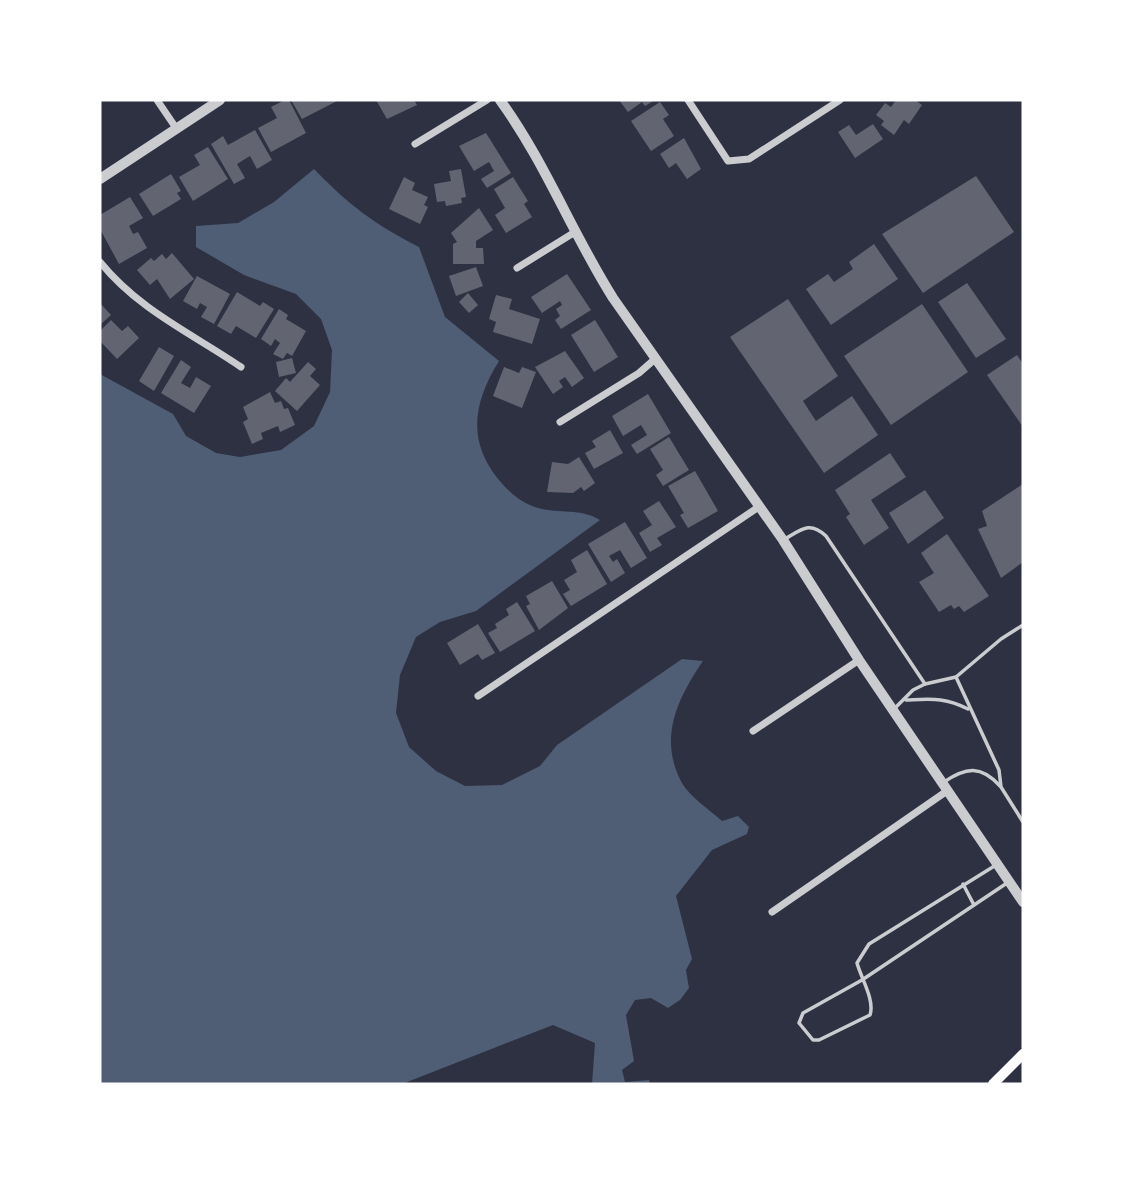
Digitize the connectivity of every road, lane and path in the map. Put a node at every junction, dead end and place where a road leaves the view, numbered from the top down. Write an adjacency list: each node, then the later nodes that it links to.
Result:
1 (156, 100): 7 (street)
2 (220, 100): 7 (street)
3 (487, 100): 8 (street)
4 (500, 100): 10 (street)
5 (688, 100): 6 (street)
6 (840, 100)
7 (176, 128): 9 (street)
8 (415, 144)
9 (100, 179)
10 (575, 232): 12 (street); 13 (street)
11 (100, 262): 14 (street)
12 (517, 268)
13 (655, 359): 15 (street); 16 (street)
14 (241, 367)
15 (560, 422)
16 (760, 506): 17 (street); 22 (street)
17 (783, 540): 19 (street); 21 (lane)
18 (1023, 625): 20 (lane)
19 (859, 660): 24 (street); 26 (street)
20 (956, 677): 21 (lane); 25 (lane)
21 (925, 684): 23 (lane)
22 (478, 696)
23 (906, 700): 24 (lane); 25 (lane)
24 (894, 709): 27 (street)
25 (969, 709): 28 (lane)
26 (753, 732)
27 (945, 787): 28 (lane); 30 (street); 35 (street)
28 (1001, 787): 29 (lane)
29 (1023, 822)
30 (997, 864): 31 (street); 32 (lane)
31 (1009, 881): 33 (street); 34 (lane)
32 (962, 884): 34 (lane); 36 (lane)
33 (1023, 902)
34 (974, 905): 36 (lane)
35 (772, 912)
36 (862, 980): 36 (lane)
37 (1023, 1054): 38 (main road)
38 (993, 1084)

